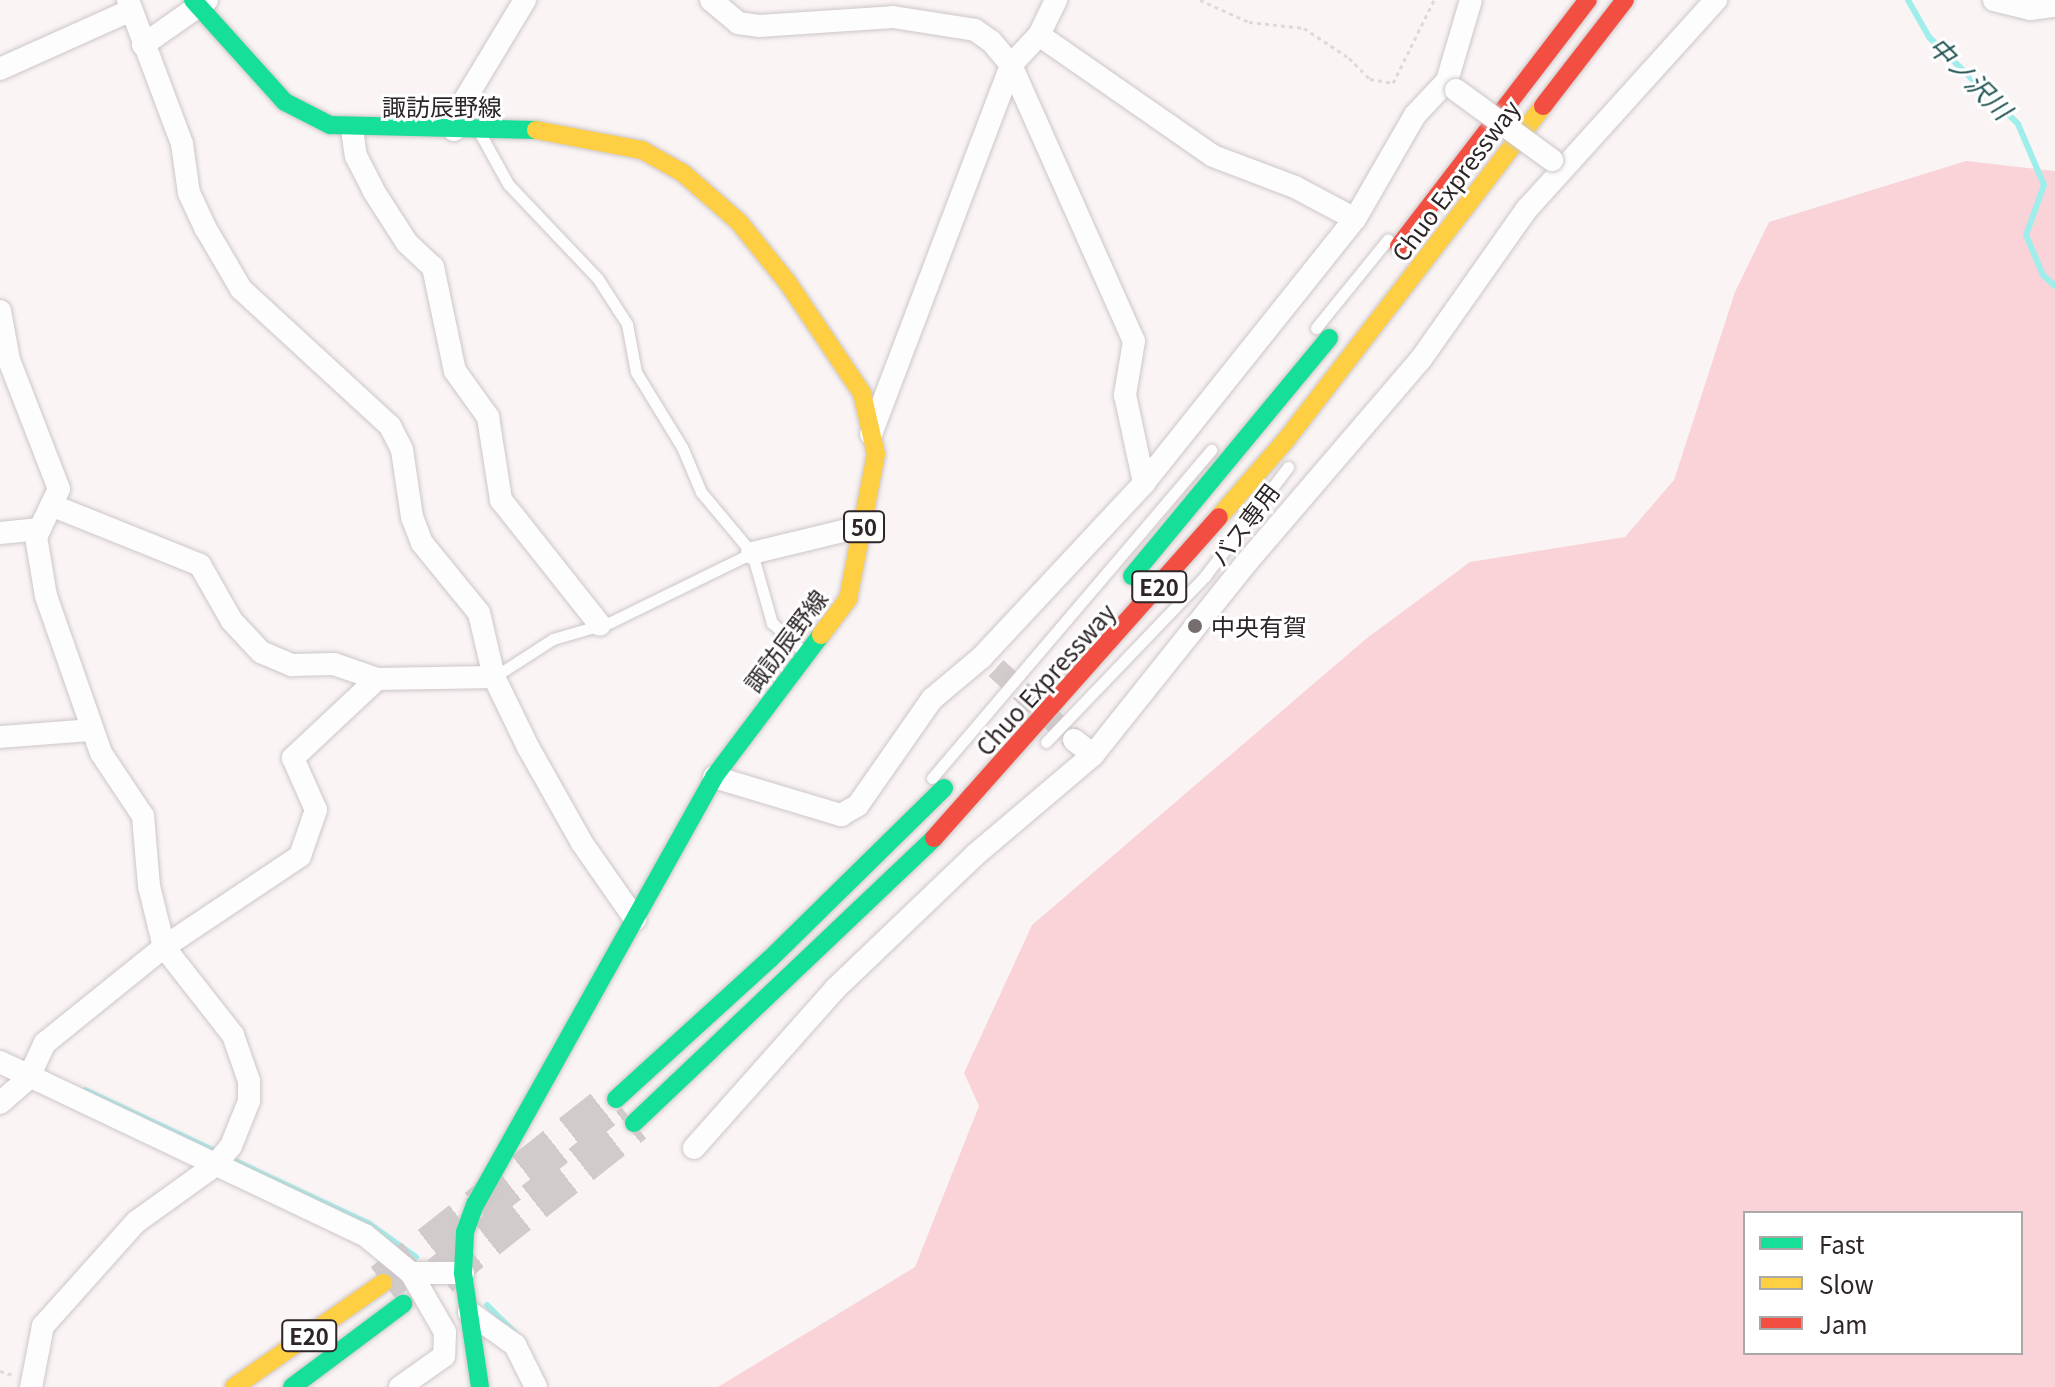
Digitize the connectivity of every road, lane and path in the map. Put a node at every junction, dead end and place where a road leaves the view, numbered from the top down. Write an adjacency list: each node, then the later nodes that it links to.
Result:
1 (525, 0): 20 (street)
2 (711, 0): 16 (street)
3 (1056, 0): 14 (street)
4 (1200, 0): 5 (path)
5 (1434, 0)
6 (1471, 0): 18 (street)
7 (1588, 0): 23 (main road, Chuo Expressway / E20)
8 (1625, 0): 25 (main road, Chuo Expressway / E20)
9 (1716, 0): 22 (street)
10 (1994, 0): 13 (street)
11 (199, 2): 15 (street); 19 (main road, 諏訪辰野線 / 50)
12 (129, 5): 15 (street); 17 (street)
13 (2055, 6)
14 (1039, 35): 16 (street); 24 (street)
15 (143, 45): 43 (street)
16 (1011, 65): 30 (street); 33 (street)
17 (0, 69)
18 (1452, 85): 22 (street, bridge); 24 (street)
19 (352, 129): 20 (main road, 諏訪辰野線 / 50); 41 (street)
20 (454, 130): 21 (main road, 諏訪辰野線 / 50)
21 (479, 130): 30 (main road, 諏訪辰野線 / 50); 38 (lane)
22 (1557, 163): 48 (street)
23 (1434, 201): 28 (lane); 39 (main road, Chuo Expressway / E20)
24 (1355, 219): 33 (street)
25 (1428, 254): 29 (lane); 53 (main road, Chuo Expressway / E20)
26 (0, 311): 27 (street)
27 (2, 335): 34 (street)
28 (1303, 345)
29 (1368, 357)
30 (871, 434): 35 (main road, 諏訪辰野線 / 50)
31 (1223, 436): 51 (lane)
32 (1296, 457): 49 (lane, バス専用)
33 (1144, 483): 50 (street)
34 (51, 505): 36 (street); 44 (street)
35 (864, 526): 38 (street); 42 (main road, 諏訪辰野線 / 50)
36 (40, 529): 37 (street); 45 (street)
37 (0, 533)
38 (752, 553): 41 (lane); 42 (lane)
39 (1118, 592)
40 (1097, 616): 51 (main road, Chuo Expressway)
41 (600, 625): 43 (lane)
42 (808, 656): 50 (main road, 諏訪辰野線 / 50)
43 (494, 677): 44 (street); 54 (street)
44 (377, 679): 55 (street)
45 (92, 730): 46 (street); 55 (street)
46 (0, 737)
47 (1074, 740): 48 (street)
48 (1093, 755): 61 (street)
49 (1031, 757)
50 (714, 777): 54 (main road, 諏訪辰野線 / 50)
51 (925, 809): 58 (main road, Chuo Expressway)
52 (975, 814): 53 (lane)
53 (914, 860): 60 (main road, Chuo Expressway / E20)
54 (635, 919): 64 (main road, 諏訪辰野線 / 50)
55 (164, 947): 57 (street); 62 (street)
56 (0, 1062): 57 (street)
57 (28, 1079): 59 (street); 62 (street)
58 (616, 1099)
59 (0, 1103)
60 (634, 1123)
61 (694, 1148)
62 (214, 1166): 63 (street); 68 (street)
63 (411, 1273): 64 (street); 71 (street)
64 (463, 1273): 67 (main road, 諏訪辰野線 / 50)
65 (383, 1283): 69 (main road, E20)
66 (403, 1304): 70 (main road, E20)
67 (469, 1312): 72 (main road, 諏訪辰野線 / 50); 73 (street)
68 (31, 1387)
69 (234, 1387)
70 (292, 1387)
71 (400, 1387)
72 (480, 1387)
73 (536, 1387)

